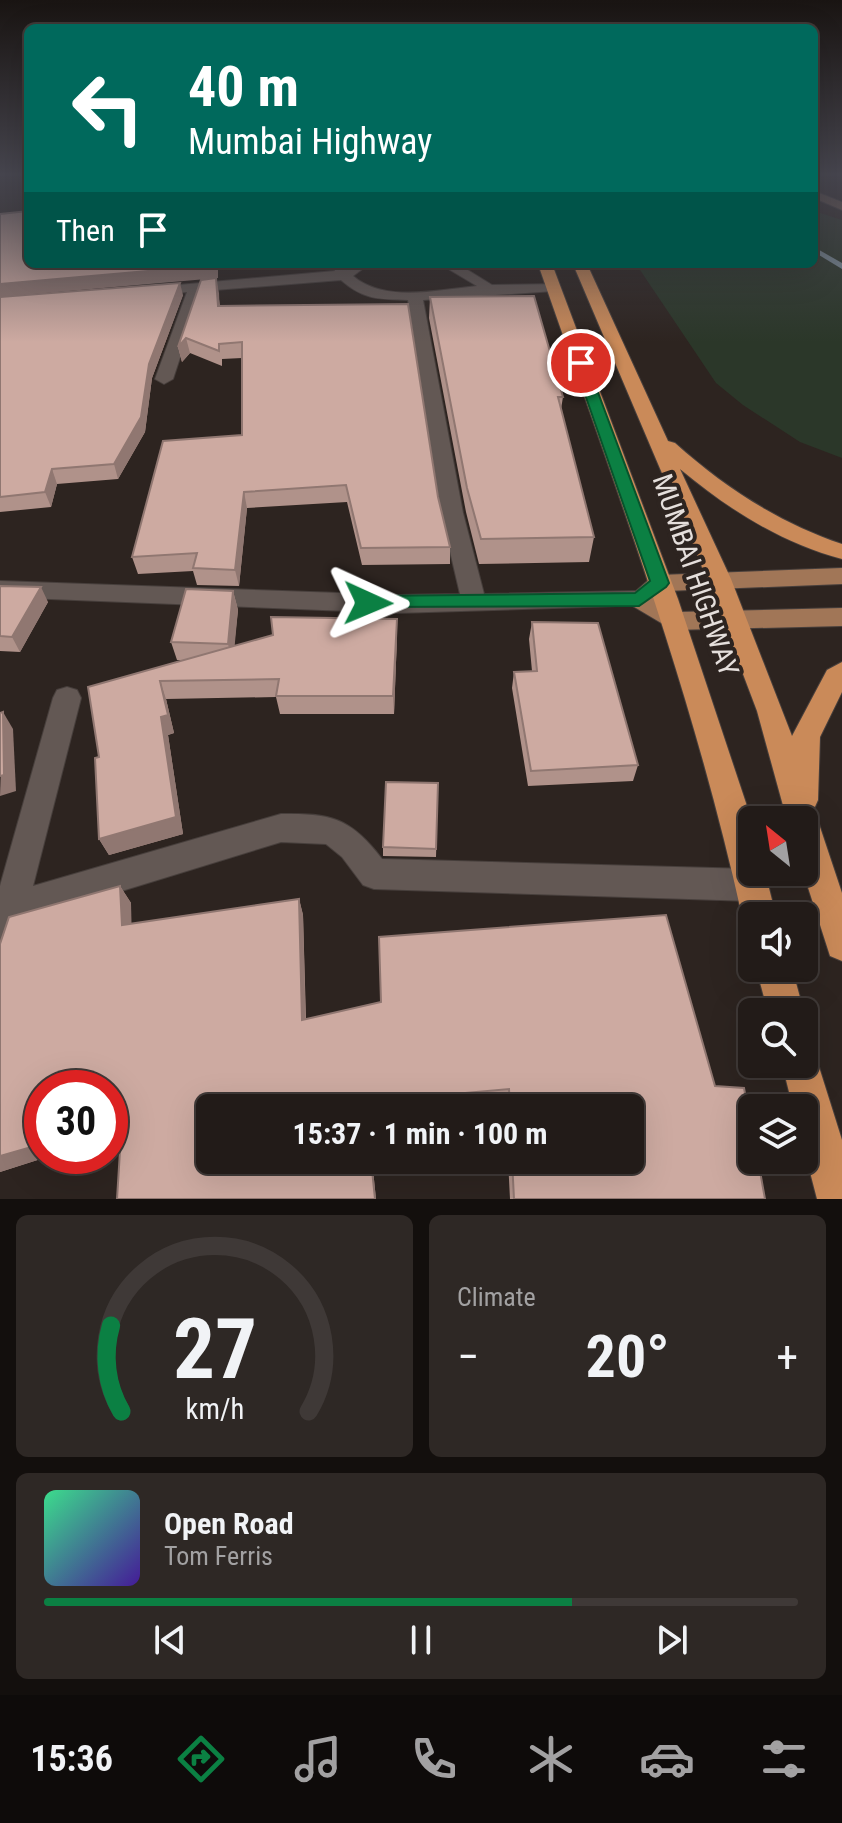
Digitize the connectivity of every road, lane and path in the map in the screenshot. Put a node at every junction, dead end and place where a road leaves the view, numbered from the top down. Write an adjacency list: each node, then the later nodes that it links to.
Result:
1 (455, 268): 7 (street)
2 (547, 268): 6 (highway, MUMBAI HIGHWAY)
3 (582, 268): 11 (highway, MUMBAI HIGHWAY)
4 (342, 269): 5 (street); 9 (street)
5 (196, 287): 8 (street); 10 (street)
6 (554, 287): 7 (street); 16 (highway, MUMBAI HIGHWAY)
7 (489, 289): 9 (street)
8 (136, 292)
9 (415, 296): 17 (street)
10 (164, 379)
11 (658, 437): 12 (highway); 14 (highway, MUMBAI HIGHWAY)
12 (842, 552)
13 (842, 576): 14 (main road)
14 (719, 579): 16 (main road); 19 (highway, MUMBAI HIGHWAY)
15 (0, 589): 17 (street)
16 (649, 591): 17 (street); 20 (highway, MUMBAI HIGHWAY)
17 (474, 602)
18 (842, 617): 19 (main road)
19 (733, 620): 20 (main road); 23 (highway, MUMBAI HIGHWAY)
20 (673, 621): 25 (highway, MUMBAI HIGHWAY)
21 (842, 672): 24 (highway)
22 (67, 698): 28 (street)
23 (799, 806)
24 (804, 806)
25 (738, 827)
26 (818, 868): 29 (highway, MUMBAI HIGHWAY)
27 (738, 885): 28 (street)
28 (4, 911): 30 (street)
29 (842, 944)
30 (0, 947)
31 (805, 1078): 32 (highway)
32 (838, 1199)

